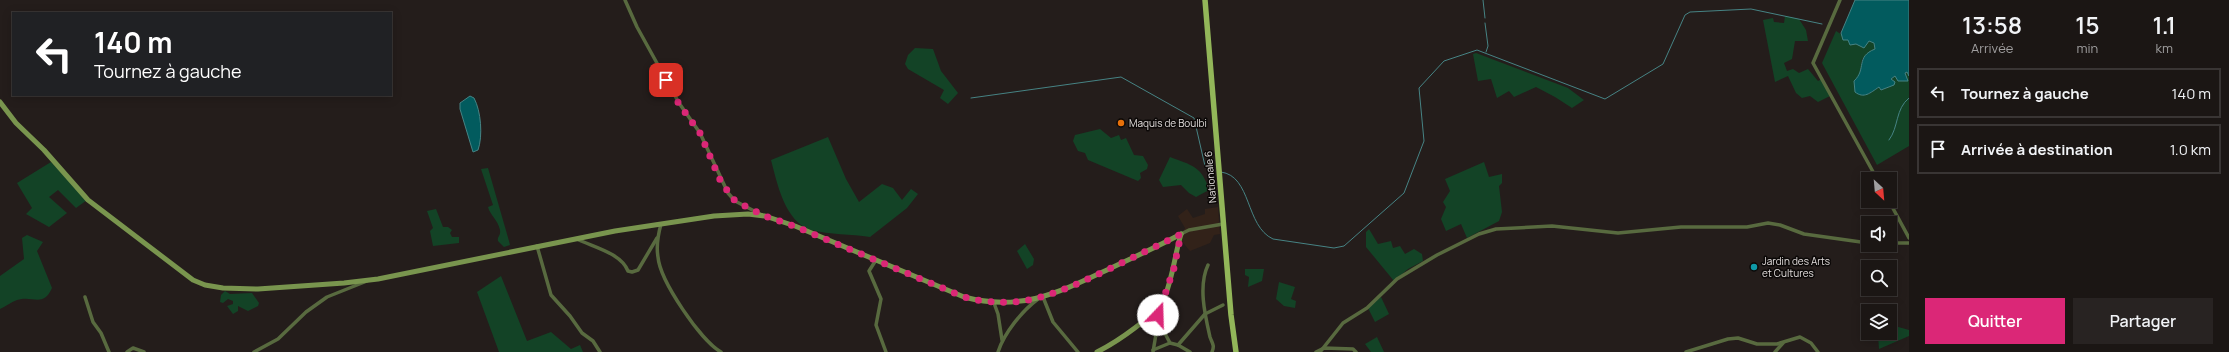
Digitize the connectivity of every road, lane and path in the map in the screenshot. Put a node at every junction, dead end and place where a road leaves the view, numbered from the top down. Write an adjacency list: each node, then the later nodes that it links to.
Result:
1 (1205, 0): 9 (main road, Nationale 6)
2 (1840, 0): 5 (street)
3 (626, 1): 7 (street)
4 (0, 102): 20 (street)
5 (1873, 172)
6 (1893, 208): 13 (street)
7 (765, 216): 8 (street); 18 (street)
8 (660, 224): 11 (street); 12 (street)
9 (1223, 224): 10 (street); 46 (main road, Nationale 6)
10 (1181, 234): 22 (street); 24 (street)
11 (657, 237): 12 (street); 39 (street)
12 (576, 238): 17 (street)
13 (1909, 238)
14 (1861, 242): 32 (street)
15 (1897, 243): 16 (street)
16 (1909, 243)
17 (537, 246): 20 (street); 38 (street)
18 (876, 260): 23 (street); 40 (street)
19 (1208, 265): 26 (street)
20 (369, 280): 37 (street)
21 (85, 297): 34 (street)
22 (1041, 298): 23 (street); 28 (street); 42 (street)
23 (994, 303): 28 (street)
24 (1161, 303): 27 (street); 43 (street)
25 (1223, 305): 26 (street)
26 (1205, 314): 31 (street); 45 (street)
27 (1157, 319): 29 (street); 33 (street)
28 (1002, 341): 41 (street)
29 (1170, 343): 31 (street); 33 (street)
30 (1784, 343): 50 (street); 51 (street); 52 (street)
31 (1178, 344): 44 (street)
32 (1324, 348): 47 (street); 48 (street); 49 (street)
33 (1153, 351)
34 (108, 352)
35 (126, 352): 36 (street)
36 (144, 352)
37 (254, 352)
38 (600, 352)
39 (721, 352)
40 (886, 352)
41 (998, 352)
42 (1078, 352)
43 (1097, 352)
44 (1190, 352)
45 (1212, 352)
46 (1236, 352)
47 (1316, 352)
48 (1320, 352)
49 (1356, 352)
50 (1686, 352)
51 (1775, 352)
52 (1818, 352)

